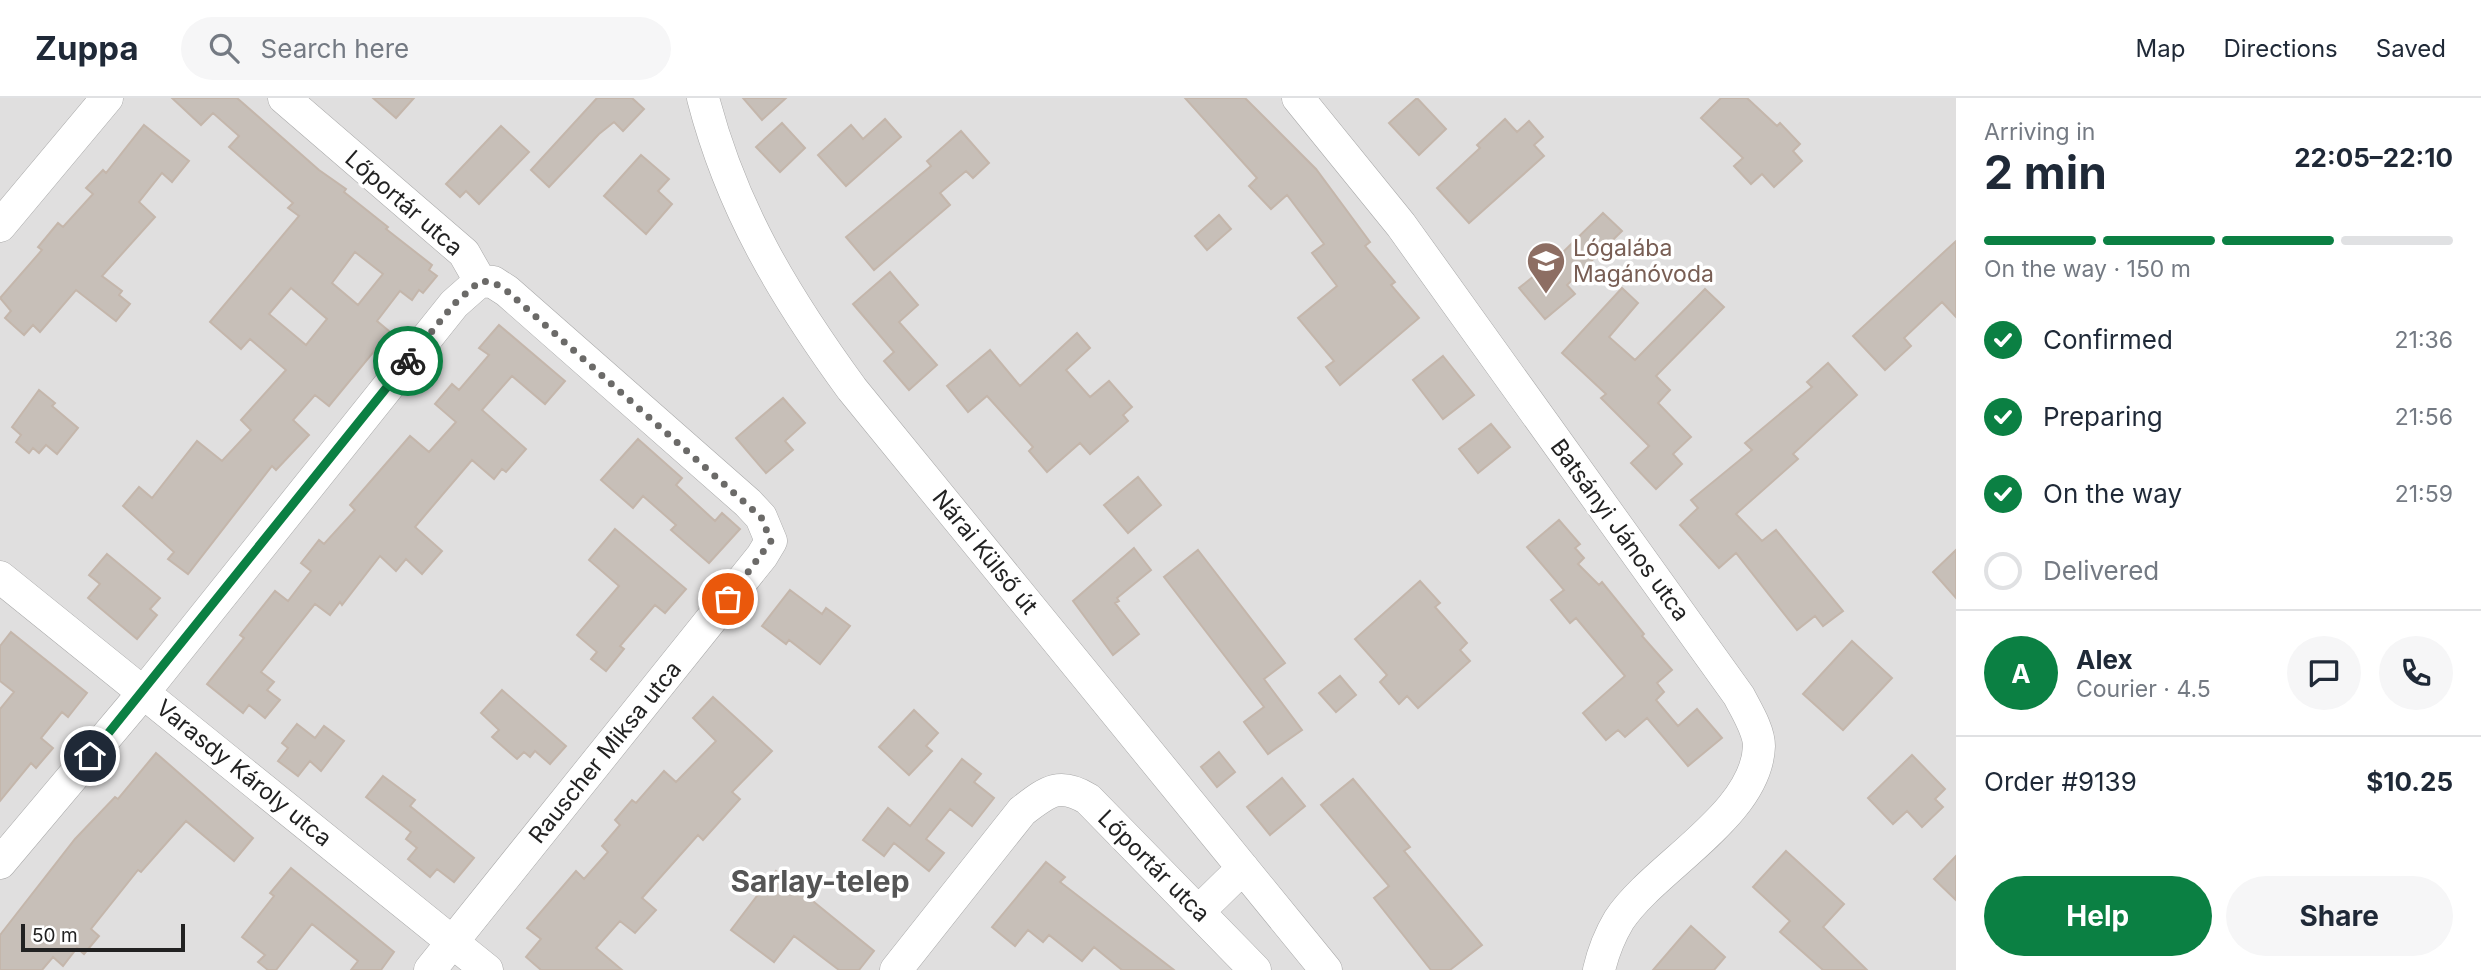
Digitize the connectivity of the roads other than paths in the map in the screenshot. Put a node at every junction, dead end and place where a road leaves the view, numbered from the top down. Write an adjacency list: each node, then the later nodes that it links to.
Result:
1 (107, 98): 5 (street)
2 (284, 98): 6 (street, Lőportár utca)
3 (703, 98): 10 (street, Nárai Külső út)
4 (1298, 98): 18 (street, Batsányi János utca)
5 (0, 226)
6 (480, 281): 8 (street); 12 (street, Rauscher Miksa utca)
7 (0, 577): 8 (street, Varasdy Károly utca)
8 (145, 692): 9 (street); 12 (street, Varasdy Károly utca)
9 (0, 863)
10 (1243, 868): 11 (street); 17 (street, Nárai Külső út)
11 (1199, 911): 15 (street, Lőportár utca); 16 (street, Lőportár utca)
12 (452, 943): 13 (street, Rauscher Miksa utca); 14 (street, Varasdy Károly utca)
13 (430, 970)
14 (486, 970)
15 (896, 970)
16 (1255, 970)
17 (1326, 970)
18 (1599, 970)

